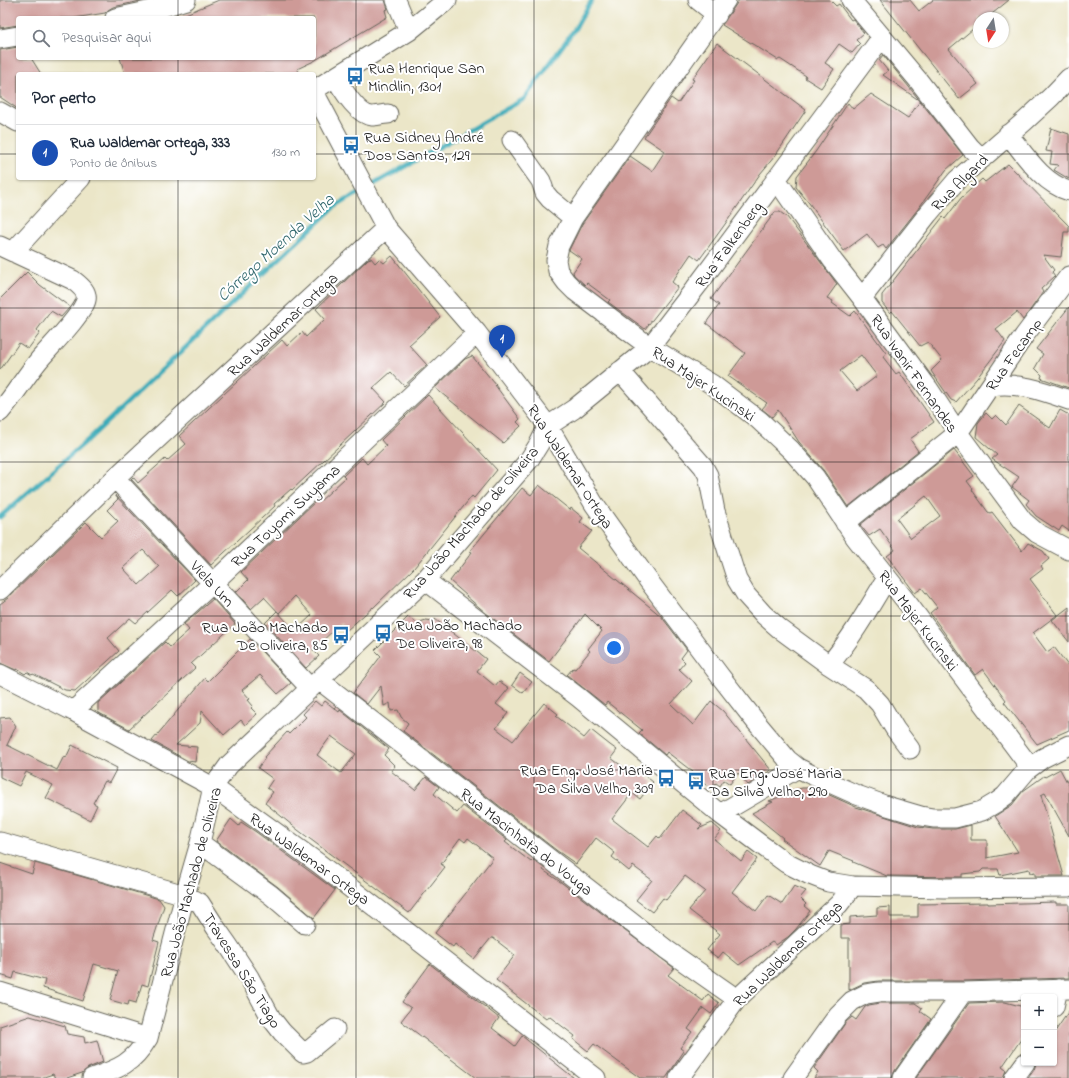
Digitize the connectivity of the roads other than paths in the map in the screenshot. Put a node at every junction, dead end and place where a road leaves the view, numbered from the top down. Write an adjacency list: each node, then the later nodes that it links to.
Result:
1 (186, 0): 7 (street)
2 (396, 0): 8 (street)
3 (447, 0): 8 (street)
4 (698, 0): 6 (street)
5 (851, 0): 10 (street)
6 (722, 7): 25 (street, Rua Majer Kucinski)
7 (124, 16)
8 (409, 31): 12 (street)
9 (16, 36): 11 (street)
10 (882, 37): 21 (street); 22 (street, Rua Falkenberg)
11 (0, 39)
12 (335, 77): 14 (street); 17 (street)
13 (1069, 78): 19 (street, Rua Algard)
14 (316, 90)
15 (316, 95): 26 (street)
16 (0, 112): 18 (street)
17 (388, 114)
18 (16, 121)
19 (1008, 134): 21 (street, Rua Algard); 24 (street)
20 (512, 140): 25 (street)
21 (982, 159): 29 (street, Rua Algard)
22 (776, 179): 29 (street, Rua Ivanir Fernandes); 31 (street, Rua Falkenberg)
23 (79, 180): 27 (street)
24 (1069, 190)
25 (573, 218): 31 (street, Rua Majer Kucinski)
26 (382, 220): 30 (street, Rua Waldemar Ortega); 38 (street, Rua Waldemar Ortega)
27 (6, 249): 35 (street)
28 (1069, 276): 33 (street, Rua Fecamp)
29 (862, 298): 37 (street, Rua Ivanir Fernandes)
30 (477, 333): 36 (street, Rua Waldemar Ortega); 43 (street, Rua Toyomi Suyama)
31 (650, 346): 32 (street, Rua Falkenberg); 39 (street, Rua Majer Kucinski)
32 (620, 372): 36 (street, Rua Falkenberg); 45 (street)
33 (990, 386): 34 (street); 37 (street, Rua Fecamp)
34 (1069, 400)
35 (0, 412)
36 (548, 426): 42 (street, Rua João Machado de Oliveira); 52 (street, Rua Waldemar Ortega)
37 (958, 434): 39 (street, Rua Fecamp); 40 (street, Rua Ivanir Fernandes)
38 (115, 478): 43 (street, Viela Um); 44 (street, Rua Waldemar Ortega)
39 (845, 523): 41 (street, Rua Majer Kucinski)
40 (1069, 550)
41 (887, 578): 45 (street); 51 (street, Rua Majer Kucinski)
42 (425, 580): 47 (street, Rua João Machado de Oliveira); 54 (street)
43 (213, 583): 47 (street, Viela Um); 48 (street, Rua Toyomi Suyama)
44 (0, 590)
45 (829, 665): 50 (street)
46 (0, 674): 48 (street, Rua Waldemar Ortega)
47 (315, 684): 53 (street, Rua João Machado de Oliveira); 64 (street, Rua Macinhata do Vouga)
48 (73, 711): 53 (street, Rua Waldemar Ortega)
49 (1069, 745): 51 (street)
50 (910, 749)
51 (1030, 767): 52 (street, Rua Waldemar Ortega)
52 (798, 768): 54 (street)
53 (213, 787): 56 (street, Rua João Machado de Oliveira); 70 (street, Rua Waldemar Ortega)
54 (720, 814): 57 (street)
55 (0, 842): 59 (street, Travessa São Tiago)
56 (200, 843): 59 (street, Rua João Machado de Oliveira); 60 (street)
57 (853, 886): 58 (street); 64 (street, Rua Waldemar Ortega)
58 (1069, 887)
59 (185, 895): 66 (street, Travessa São Tiago); 67 (street, Rua João Machado de Oliveira)
60 (305, 924)
61 (1064, 989): 63 (street); 65 (street)
62 (0, 992): 67 (street)
63 (963, 992): 72 (street); 73 (street)
64 (737, 999): 71 (street, Rua Waldemar Ortega)
65 (1057, 1002)
66 (335, 1029)
67 (148, 1038): 69 (street, Rua João Machado de Oliveira)
68 (1023, 1066): 74 (street)
69 (92, 1078)
70 (596, 1078)
71 (679, 1078)
72 (793, 1078)
73 (903, 1078)
74 (1014, 1078)

